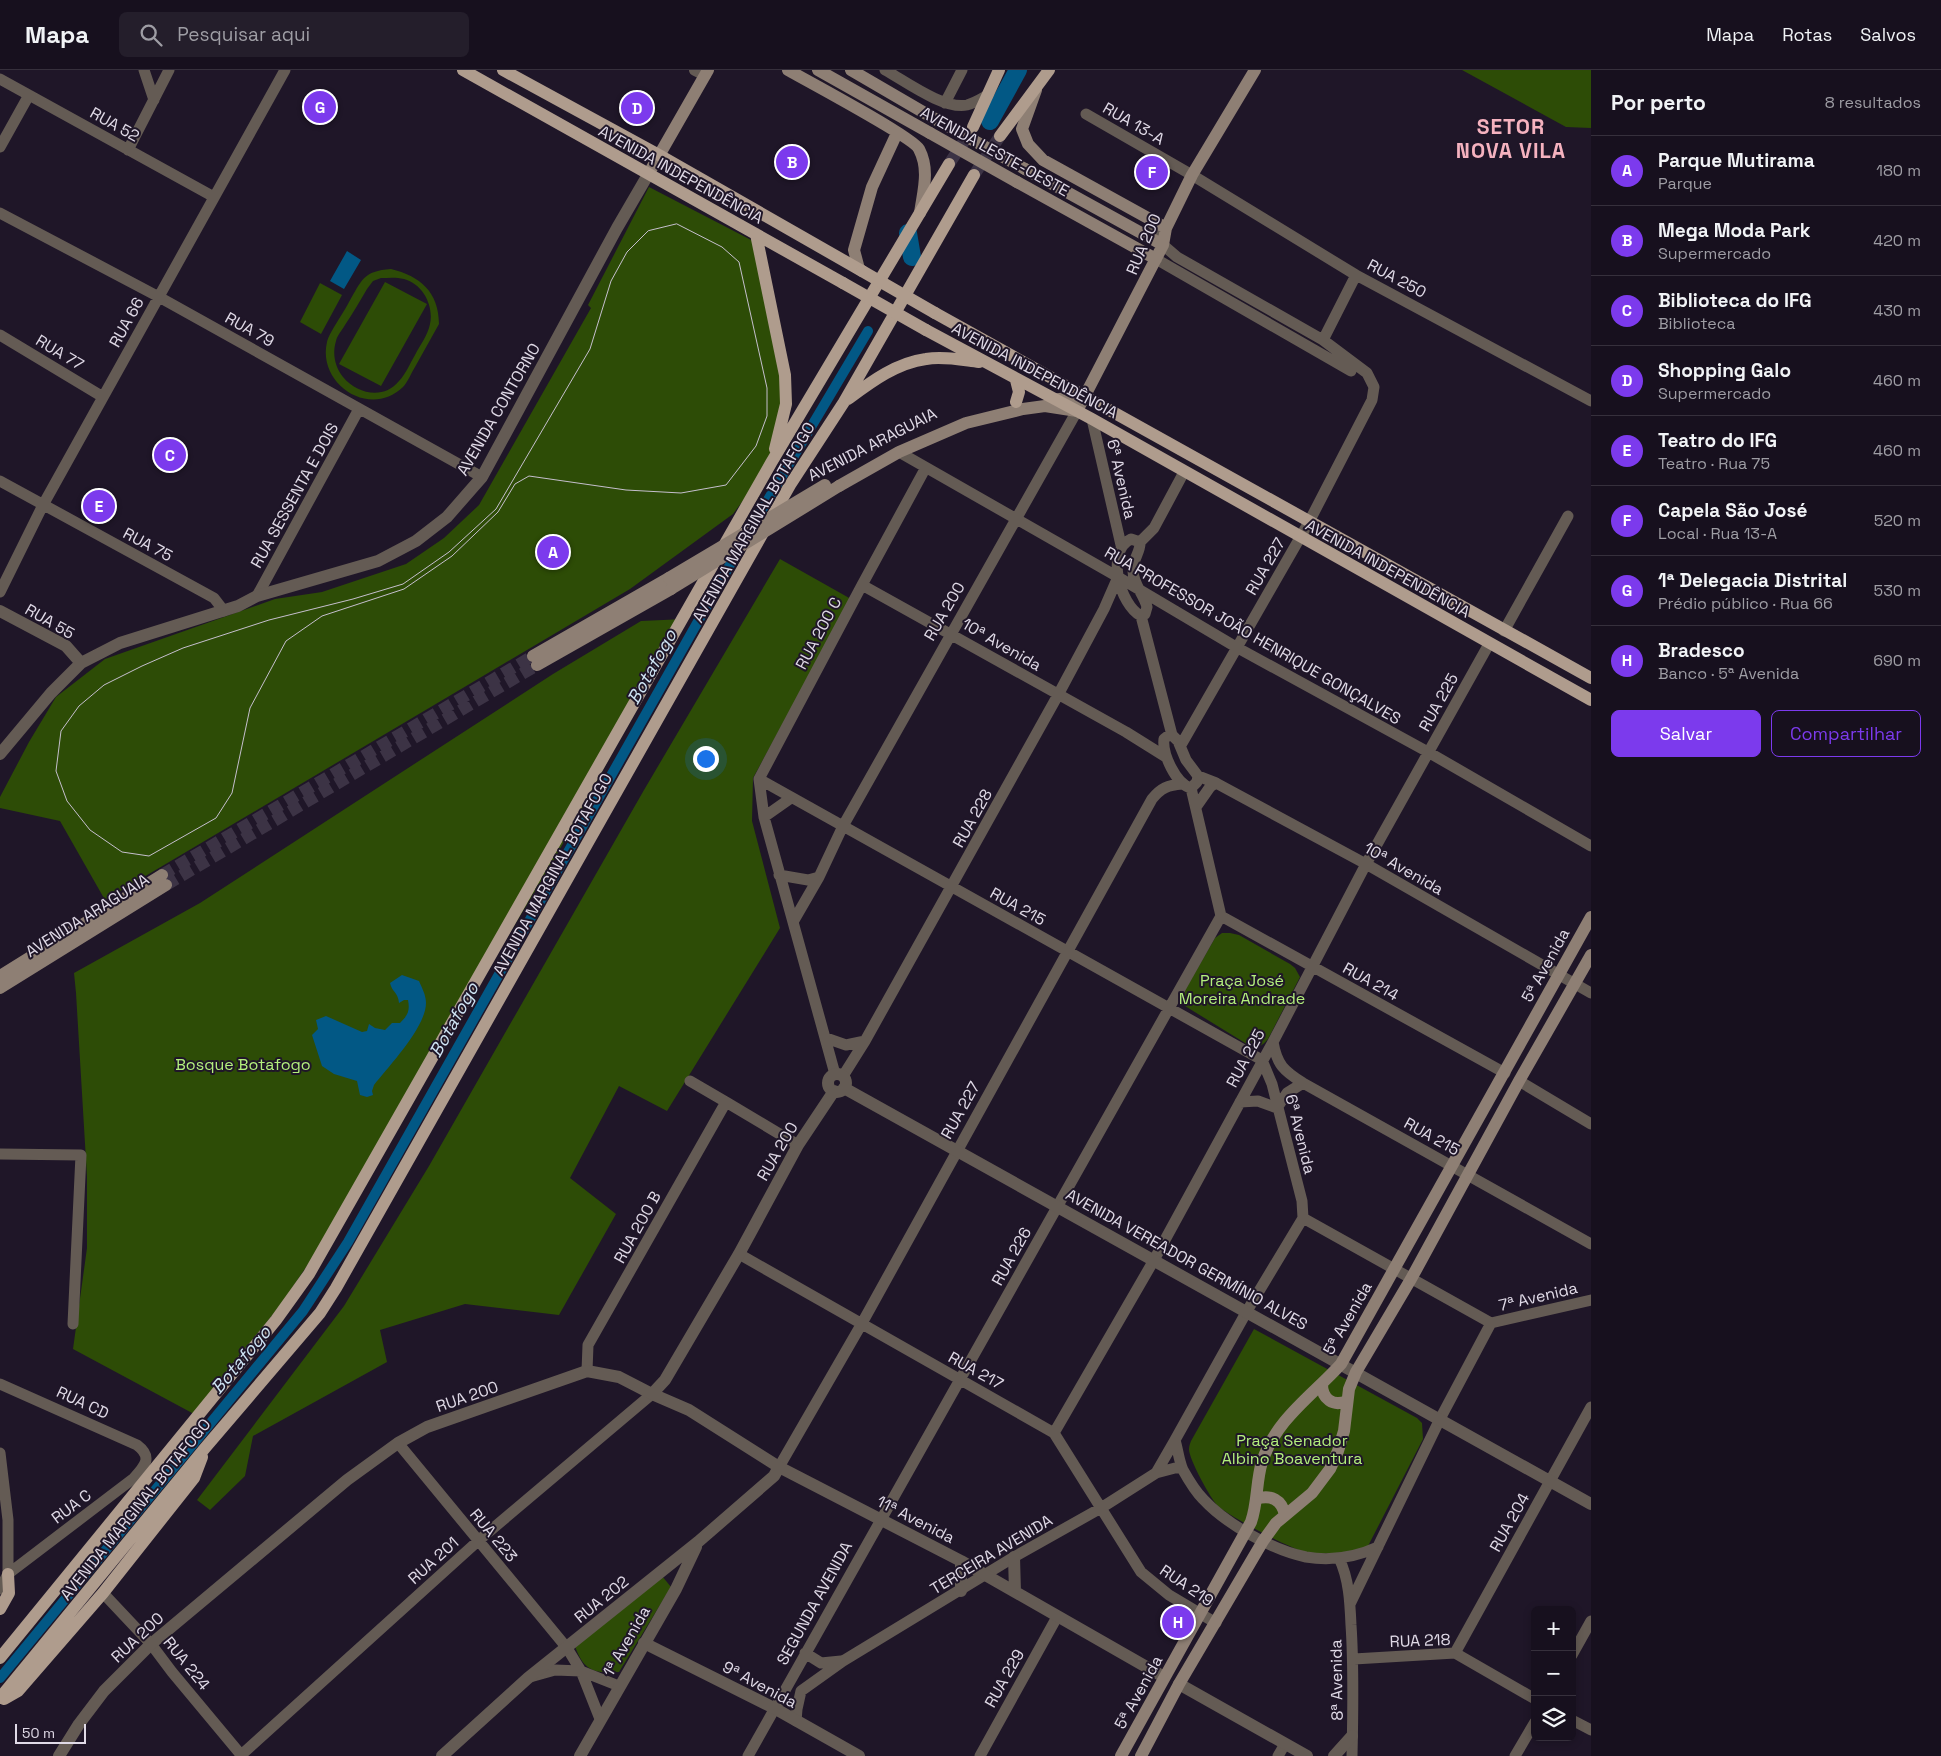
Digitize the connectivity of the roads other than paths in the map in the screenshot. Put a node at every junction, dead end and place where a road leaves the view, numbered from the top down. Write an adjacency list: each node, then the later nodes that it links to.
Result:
1 (144, 70): 19 (street)
2 (169, 70): 19 (street)
3 (285, 70): 32 (street, RUA 66)
4 (463, 70): 29 (main road, AVENIDA INDEPENDÊNCIA)
5 (503, 70): 27 (main road, AVENIDA INDEPENDÊNCIA)
6 (788, 70): 23 (main road)
7 (818, 70): 39 (main road, AVENIDA LESTE-OESTE, bridge)
8 (850, 70): 38 (main road, AVENIDA LESTE-OESTE, bridge)
9 (885, 70): 20 (street)
10 (962, 70): 20 (street)
11 (999, 70): 18 (main road)
12 (1049, 70): 16 (main road)
13 (1255, 70): 31 (main road, RUA 200)
14 (703, 72): 27 (main road, AVENIDA CONTORNO)
15 (0, 79): 17 (street, RUA 52)
16 (1037, 87): 24 (main road); 35 (main road)
17 (29, 95): 25 (street); 26 (street, RUA 52)
18 (988, 95): 20 (street); 22 (main road)
19 (154, 100): 26 (street)
20 (945, 103)
21 (1086, 114): 31 (street, RUA 13-A)
22 (973, 128)
23 (897, 133): 34 (main road); 40 (main road)
24 (1000, 136)
25 (0, 147)
26 (128, 150): 32 (street, RUA 52)
27 (659, 155): 29 (main road, AVENIDA CONTORNO); 40 (main road, AVENIDA INDEPENDÊNCIA)
28 (949, 164): 34 (main road, AVENIDA MARGINAL BOTAFOGO)
29 (649, 173): 37 (main road, AVENIDA INDEPENDÊNCIA); 61 (street, AVENIDA CONTORNO)
30 (974, 174): 52 (main road, AVENIDA MARGINAL BOTAFOGO)
31 (1192, 175): 36 (main road, RUA 200); 41 (street, RUA 250)
32 (214, 197): 42 (street, RUA 66)
33 (0, 213): 42 (street, RUA 79)
34 (920, 213): 58 (main road, AVENIDA MARGINAL BOTAFOGO)
35 (1151, 220): 36 (main road); 38 (street)
36 (1166, 228): 38 (main road, RUA 200)
37 (756, 234): 45 (main road, AVENIDA INDEPENDÊNCIA, bridge); 58 (main road)
38 (1163, 246): 39 (main road, RUA 200); 44 (street)
39 (1156, 259): 46 (street); 48 (main road, RUA 200)
40 (860, 270): 48 (main road, AVENIDA INDEPENDÊNCIA, bridge)
41 (1356, 275): 44 (street); 51 (street, RUA 250)
42 (159, 296): 49 (street, RUA 66); 54 (street, RUA 79)
43 (0, 335): 49 (street, RUA 77)
44 (1323, 340): 67 (street, RUA 227)
45 (986, 363): 47 (main road, AVENIDA INDEPENDÊNCIA); 52 (main road)
46 (1351, 371)
47 (1016, 380): 50 (main road, AVENIDA INDEPENDÊNCIA); 53 (main road)
48 (1086, 396): 50 (main road, AVENIDA ARAGUAIA); 55 (main road, RUA 200); 67 (main road, AVENIDA INDEPENDÊNCIA)
49 (103, 397): 64 (street, RUA 66)
50 (1055, 400): 53 (main road, AVENIDA ARAGUAIA); 55 (main road, AVENIDA INDEPENDÊNCIA)
51 (1591, 401)
52 (844, 402): 169 (main road, AVENIDA MARGINAL BOTAFOGO)
53 (1016, 402): 63 (main road, AVENIDA ARAGUAIA)
54 (359, 410): 61 (street, RUA 79); 75 (street, RUA SESSENTA E DOIS)
55 (1077, 411): 56 (main road, AVENIDA INDEPENDÊNCIA); 57 (main road, AVENIDA ARAGUAIA); 66 (street, RUA 200)
56 (1092, 419): 60 (main road, AVENIDA INDEPENDÊNCIA); 70 (street, 6ª Avenida)
57 (899, 452): 59 (street, RUA PROFESSOR JOÃO HENRIQUE GONÇALVES); 63 (main road, AVENIDA ARAGUAIA)
58 (772, 463): 210 (main road, AVENIDA MARGINAL BOTAFOGO)
59 (925, 469): 66 (street, RUA PROFESSOR JOÃO HENRIQUE GONÇALVES); 72 (street, RUA 200 C)
60 (1184, 472): 68 (main road, AVENIDA INDEPENDÊNCIA); 69 (street)
61 (482, 477): 75 (street, AVENIDA CONTORNO)
62 (0, 481): 64 (street, RUA 75)
63 (838, 482): 85 (main road, AVENIDA ARAGUAIA, bridge)
64 (43, 505): 74 (street, RUA 66); 79 (street, RUA 75)
65 (1568, 516): 81 (street)
66 (1016, 519): 71 (street, RUA PROFESSOR JOÃO HENRIQUE GONÇALVES); 82 (street, RUA 200)
67 (1308, 522): 68 (street, RUA 227); 81 (main road, AVENIDA INDEPENDÊNCIA)
68 (1300, 537): 83 (main road, AVENIDA INDEPENDÊNCIA); 84 (street, RUA 227)
69 (1140, 542): 70 (street, 6ª Avenida); 73 (street)
70 (1121, 546): 71 (street, 6ª Avenida)
71 (1118, 577): 73 (street, RUA PROFESSOR JOÃO HENRIQUE GONÇALVES); 76 (street, 6ª Avenida); 77 (street, RUA 228)
72 (862, 585): 82 (street, 10ª Avenida); 97 (street, RUA 200 C)
73 (1140, 590): 80 (street); 84 (street, RUA PROFESSOR JOÃO HENRIQUE GONÇALVES)
74 (0, 592)
75 (257, 596): 79 (street, AVENIDA CONTORNO)
76 (1129, 604): 77 (street); 80 (street, 6ª Avenida)
77 (1104, 609): 88 (street, RUA 228)
78 (0, 611): 86 (street, RUA 55)
79 (224, 611): 86 (street, AVENIDA CONTORNO)
80 (1141, 616): 91 (street)
81 (1504, 631): 87 (main road, AVENIDA INDEPENDÊNCIA)
82 (950, 634): 88 (street, 10ª Avenida); 103 (street, RUA 200)
83 (1489, 644): 89 (main road, AVENIDA INDEPENDÊNCIA); 93 (street, RUA 225)
84 (1236, 647): 92 (street, RUA 227); 93 (street, RUA PROFESSOR JOÃO HENRIQUE GONÇALVES)
85 (535, 661)
86 (81, 663): 94 (street, AVENIDA CONTORNO)
87 (1591, 678)
88 (1058, 695): 90 (street, 10ª Avenida); 108 (street, RUA 228)
89 (1591, 700)
90 (1126, 732): 91 (street, 10ª Avenida); 95 (street, 10ª Avenida)
91 (1168, 737): 92 (street); 95 (street)
92 (1181, 745): 96 (street)
93 (1428, 752): 104 (street, RUA PROFESSOR JOÃO HENRIQUE GONÇALVES); 105 (street, RUA 225)
94 (0, 754)
95 (1166, 757): 99 (street)
96 (1198, 776): 98 (street, 10ª Avenida); 99 (street)
97 (759, 779): 100 (street, RUA 215); 102 (street)
98 (1216, 783): 101 (street); 105 (street, 10ª Avenida)
99 (1186, 786): 101 (street); 112 (street, RUA 227)
100 (791, 798): 102 (street); 103 (street, RUA 215)
101 (1196, 807): 109 (street)
102 (764, 817): 106 (street)
103 (843, 826): 107 (street, RUA 200); 108 (street, RUA 215)
104 (1591, 846)
105 (1366, 864): 115 (street, RUA 225); 117 (street, 10ª Avenida)
106 (779, 875): 107 (street); 111 (street)
107 (819, 877): 111 (street, RUA 200)
108 (952, 887): 112 (street, RUA 215); 126 (street, RUA 228)
109 (1221, 916): 114 (street, RUA 214); 122 (street, RUA 226)
110 (1591, 917): 117 (main road, 5ª Avenida)
111 (793, 922): 125 (street)
112 (1067, 951): 123 (street, RUA 215); 140 (street, RUA 227)
113 (1591, 955): 119 (main road, 5ª Avenida)
114 (1300, 961): 115 (street, RUA 214); 118 (street)
115 (1311, 967): 118 (street, RUA 225); 130 (street, RUA 214)
116 (1, 975): 120 (main road, AVENIDA ARAGUAIA)
117 (1558, 975): 119 (street, 10ª Avenida); 128 (main road, 5ª Avenida)
118 (1304, 980): 127 (street, RUA 225)
119 (1574, 984): 121 (street, 10ª Avenida); 132 (main road, 5ª Avenida)
120 (0, 988)
121 (1591, 993)
122 (1176, 995): 123 (street, RUA 226); 124 (street)
123 (1168, 1008): 124 (street, RUA 215); 144 (street, RUA 226)
124 (1180, 1014): 129 (street, RUA 215)
125 (826, 1038): 126 (street); 133 (street)
126 (865, 1041): 133 (street, RUA 228)
127 (1273, 1042): 129 (street, RUA 225); 134 (street, RUA 215)
128 (1522, 1042): 130 (main road, 5ª Avenida); 132 (main road)
129 (1262, 1060): 136 (street, RUA 225); 137 (street, 6ª Avenida)
130 (1505, 1073): 142 (main road, 5ª Avenida)
131 (690, 1081): 135 (street)
132 (1519, 1081): 138 (street); 143 (main road, 5ª Avenida)
133 (839, 1082): 139 (street, RUA 200); 140 (street, AVENIDA VEREADOR GERMÍNIO ALVES)
134 (1303, 1083): 137 (street); 142 (street, RUA 215)
135 (726, 1102): 139 (street); 157 (street, RUA 200 B)
136 (1240, 1102): 137 (street); 148 (street, RUA 225)
137 (1277, 1108): 145 (street, 6ª Avenida)
138 (1591, 1124)
139 (798, 1145): 147 (street, RUA 200)
140 (957, 1149): 144 (street, AVENIDA VEREADOR GERMÍNIO ALVES); 155 (street, RUA 227)
141 (0, 1154): 153 (street)
142 (1452, 1165): 143 (street, RUA 215); 149 (main road, 5ª Avenida)
143 (1469, 1175): 146 (street, RUA 215); 150 (main road, 5ª Avenida)
144 (1058, 1206): 148 (street, AVENIDA VEREADOR GERMÍNIO ALVES); 159 (street, RUA 226)
145 (1303, 1218): 149 (street); 152 (street, TERCEIRA AVENIDA)
146 (1591, 1244)
147 (739, 1254): 155 (street, RUA 217); 162 (street, RUA 200)
148 (1154, 1260): 152 (street, AVENIDA VEREADOR GERMÍNIO ALVES); 166 (street, RUA 225)
149 (1394, 1269): 150 (street); 156 (main road, 5ª Avenida)
150 (1411, 1279): 154 (street); 158 (main road, 5ª Avenida)
151 (1591, 1300): 154 (street, 7ª Avenida)
152 (1247, 1311): 156 (street, AVENIDA VEREADOR GERMÍNIO ALVES); 167 (street, TERCEIRA AVENIDA)
153 (72, 1324)
154 (1491, 1324): 165 (street)
155 (861, 1325): 159 (street, RUA 217); 172 (street, RUA 227)
156 (1341, 1364): 158 (street, AVENIDA VEREADOR GERMÍNIO ALVES); 161 (main road, 5ª Avenida)
157 (587, 1371): 162 (street); 168 (street, RUA 200)
158 (1356, 1372): 163 (main road, 5ª Avenida); 165 (street, AVENIDA VEREADOR GERMÍNIO ALVES)
159 (961, 1380): 166 (street, RUA 217); 180 (street, RUA 226)
160 (0, 1384): 171 (street, RUA CD)
161 (1322, 1384): 163 (main road); 176 (main road, 5ª Avenida)
162 (652, 1394): 172 (street, 11ª Avenida); 183 (street, RUA 201)
163 (1347, 1401): 179 (main road, 5ª Avenida)
164 (1591, 1407): 175 (street, RUA 204)
165 (1440, 1419): 175 (street, AVENIDA VEREADOR GERMÍNIO ALVES); 185 (street)
166 (1054, 1433): 178 (street, RUA 217)
167 (1175, 1440): 173 (street); 174 (street, TERCEIRA AVENIDA)
168 (398, 1443): 183 (street, RUA 223); 205 (street, RUA 200)
169 (205, 1448): 197 (main road); 221 (main road, AVENIDA MARGINAL BOTAFOGO)
170 (0, 1453): 191 (street)
171 (147, 1457): 191 (street, RUA C)
172 (779, 1467): 180 (street, 11ª Avenida); 184 (street, RUA 202)
173 (1182, 1468): 174 (street, TERCEIRA AVENIDA); 181 (street)
174 (1156, 1473): 178 (street, TERCEIRA AVENIDA)
175 (1550, 1482): 177 (street, AVENIDA VEREADOR GERMÍNIO ALVES); 209 (street, RUA 204)
176 (1256, 1499): 179 (main road); 181 (main road, 5ª Avenida)
177 (1591, 1504)
178 (1102, 1508): 186 (street, TERCEIRA AVENIDA); 190 (street, RUA 217)
179 (1284, 1515): 182 (main road, 5ª Avenida)
180 (880, 1518): 188 (street, 11ª Avenida); 208 (street, SEGUNDA AVENIDA)
181 (1246, 1531): 182 (street); 200 (main road, 5ª Avenida)
182 (1263, 1540): 187 (street); 203 (main road, 5ª Avenida)
183 (478, 1541): 206 (street, RUA 223); 231 (street, RUA 201)
184 (698, 1542): 189 (street, RUA 202); 194 (street, 1ª Avenida)
185 (1378, 1547): 187 (street); 198 (street)
186 (1014, 1557): 192 (street, TERCEIRA AVENIDA); 196 (street)
187 (1339, 1558): 198 (street, 8ª Avenida)
188 (961, 1560): 192 (street, 11ª Avenida); 195 (street)
189 (662, 1571): 194 (street); 206 (street, RUA 202)
190 (1141, 1572): 200 (street, RUA 219)
191 (4, 1574): 193 (street); 199 (main road)
192 (986, 1576): 195 (street, TERCEIRA AVENIDA); 196 (street, 11ª Avenida)
193 (0, 1589)
194 (676, 1589): 204 (street, 1ª Avenida)
195 (961, 1591): 212 (street, TERCEIRA AVENIDA)
196 (1015, 1592): 201 (street, 11ª Avenida)
197 (103, 1593): 205 (street, RUA 224); 221 (main road)
198 (1350, 1604): 211 (street, 8ª Avenida)
199 (0, 1609)
200 (1200, 1614): 203 (street, RUA 219); 215 (main road, 5ª Avenida)
201 (1057, 1616): 215 (street, 11ª Avenida); 236 (street, RUA 229)
202 (1591, 1621): 207 (street)
203 (1216, 1623): 218 (main road, 5ª Avenida)
204 (644, 1642): 219 (street, 1ª Avenida); 222 (street, 9ª Avenida)
205 (151, 1644): 230 (street, RUA 200); 231 (street, RUA 224)
206 (567, 1648): 214 (street, RUA 223); 216 (street, RUA 202)
207 (1574, 1651)
208 (805, 1653): 212 (street, TERCEIRA AVENIDA); 213 (street, SEGUNDA AVENIDA)
209 (1455, 1653): 211 (street, RUA 218); 220 (street, RUA 218)
210 (0, 1658)
211 (1354, 1660): 228 (street, 8ª Avenida)
212 (843, 1661): 217 (street, TERCEIRA AVENIDA)
213 (797, 1668): 217 (street); 222 (street, SEGUNDA AVENIDA)
214 (581, 1671): 216 (street); 219 (street); 223 (street, RUA 223)
215 (1164, 1677): 237 (main road, 5ª Avenida)
216 (528, 1678): 232 (street, RUA 202)
217 (818, 1678): 224 (street, TERCEIRA AVENIDA)
218 (1179, 1684): 229 (street); 238 (main road, 5ª Avenida)
219 (619, 1686): 223 (street, 1ª Avenida)
220 (1531, 1697)
221 (0, 1700)
222 (774, 1708): 224 (street, 9ª Avenida); 234 (street, SEGUNDA AVENIDA)
223 (600, 1719): 233 (street, 1ª Avenida)
224 (796, 1721): 235 (street, 9ª Avenida)
225 (1576, 1722): 227 (street)
226 (1531, 1729): 243 (street)
227 (1591, 1730)
228 (1352, 1736): 241 (street); 242 (street, 8ª Avenida)
229 (1285, 1744): 239 (street); 240 (street)
230 (59, 1756)
231 (241, 1756)
232 (442, 1756)
233 (580, 1756)
234 (748, 1756)
235 (859, 1756)
236 (980, 1756)
237 (1121, 1756)
238 (1140, 1756)
239 (1278, 1756)
240 (1307, 1756)
241 (1334, 1756)
242 (1352, 1756)
243 (1515, 1756)

